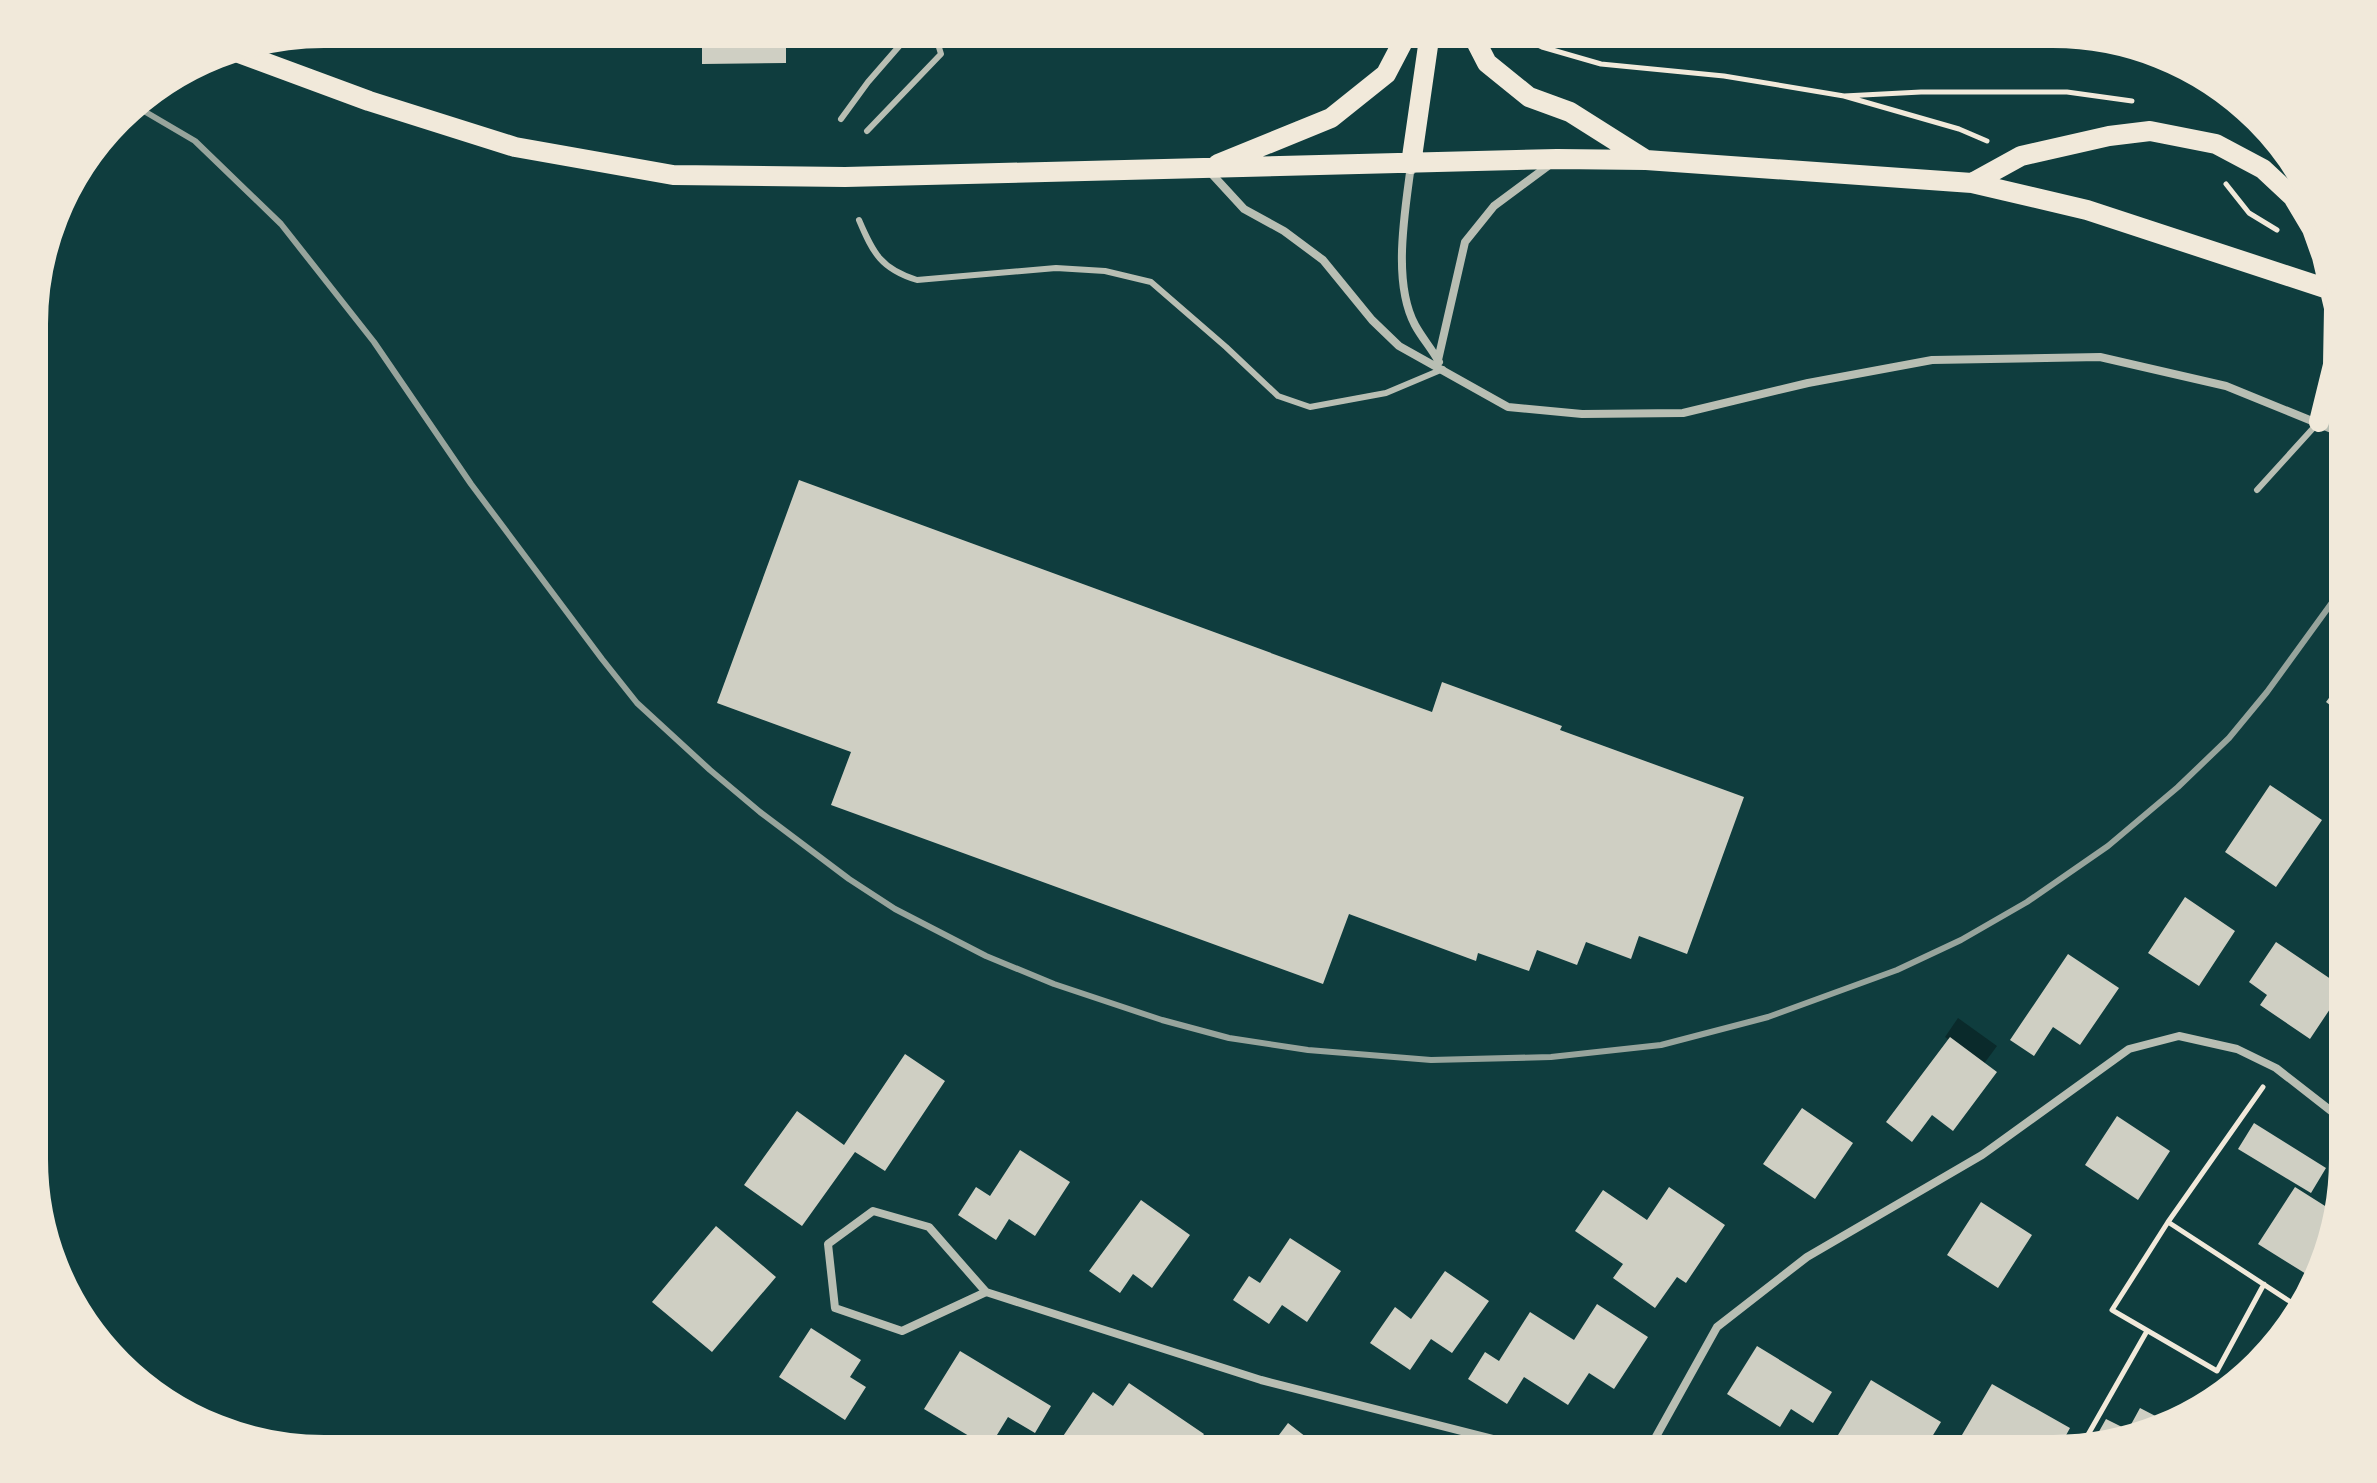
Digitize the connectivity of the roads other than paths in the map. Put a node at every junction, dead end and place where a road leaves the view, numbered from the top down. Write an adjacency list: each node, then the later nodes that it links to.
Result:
1 (899, 46): 7 (lane)
2 (939, 46): 8 (lane)
3 (1401, 46): 12 (main road)
4 (1428, 46): 11 (main road)
5 (1478, 46): 10 (main road)
6 (248, 56): 12 (main road)
7 (841, 119)
8 (867, 131)
9 (1557, 159): 10 (main road); 11 (main road); 17 (street)
10 (1646, 160): 13 (main road)
11 (1411, 164): 12 (main road); 17 (street)
12 (1207, 169): 18 (street)
13 (1972, 183): 15 (main road); 16 (main road)
14 (859, 220): 18 (lane)
15 (2329, 289)
16 (2329, 289)
17 (1438, 360): 18 (street)
18 (1443, 369): 20 (street)
19 (2330, 377): 20 (main road)
20 (2319, 422): 21 (street); 22 (lane)
21 (2330, 427)
22 (2257, 490)
23 (2330, 1110): 26 (street)
24 (986, 1292): 24 (street); 25 (street)
25 (1482, 1436)
26 (1656, 1436)

